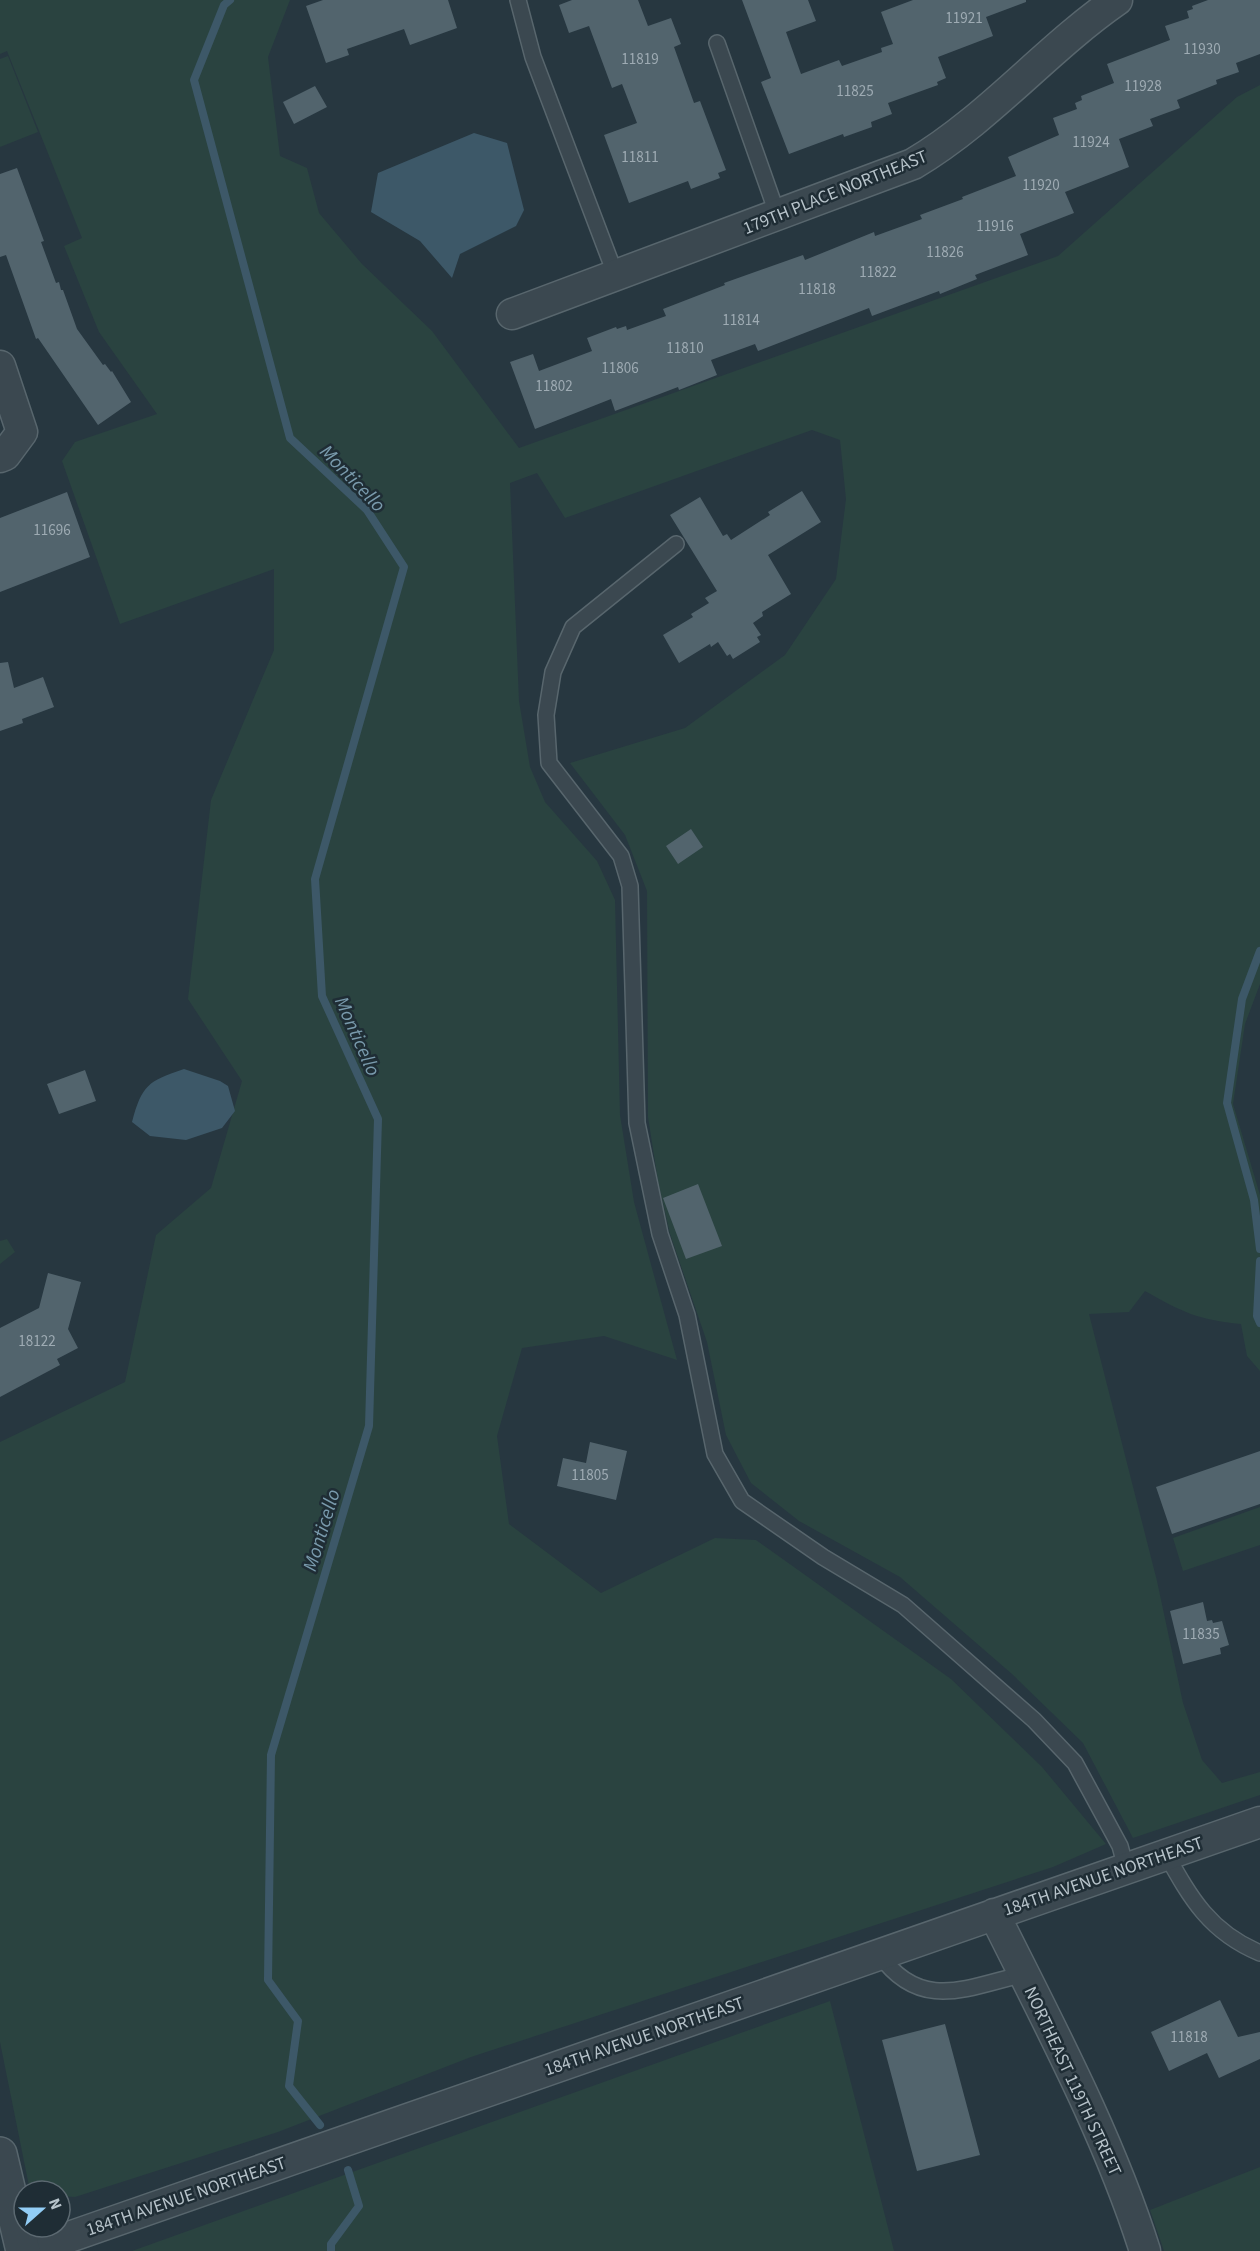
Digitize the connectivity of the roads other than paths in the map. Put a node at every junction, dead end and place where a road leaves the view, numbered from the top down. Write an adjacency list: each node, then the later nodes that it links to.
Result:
1 (518, 0): 5 (lane)
2 (1118, 0): 4 (street, 179TH PLACE NORTHEAST)
3 (717, 43): 4 (lane)
4 (778, 216): 5 (street, 179TH PLACE NORTHEAST)
5 (616, 276): 6 (street, 179TH PLACE NORTHEAST)
6 (512, 314)
7 (0, 366): 8 (street)
8 (0, 457)
9 (676, 544): 12 (lane)
10 (1260, 1821): 11 (street, 184TH AVENUE NORTHEAST)
11 (1166, 1854): 12 (street, 184TH AVENUE NORTHEAST); 14 (lane)
12 (1126, 1868): 13 (street, 184TH AVENUE NORTHEAST)
13 (994, 1914): 15 (street, 184TH AVENUE NORTHEAST); 16 (street, NORTHEAST 119TH STREET)
14 (1260, 1953)
15 (879, 1954): 16 (lane); 19 (street, 184TH AVENUE NORTHEAST)
16 (1024, 1974): 20 (street, NORTHEAST 119TH STREET)
17 (0, 2154): 18 (street)
18 (23, 2251)
19 (29, 2251)
20 (1144, 2251)

